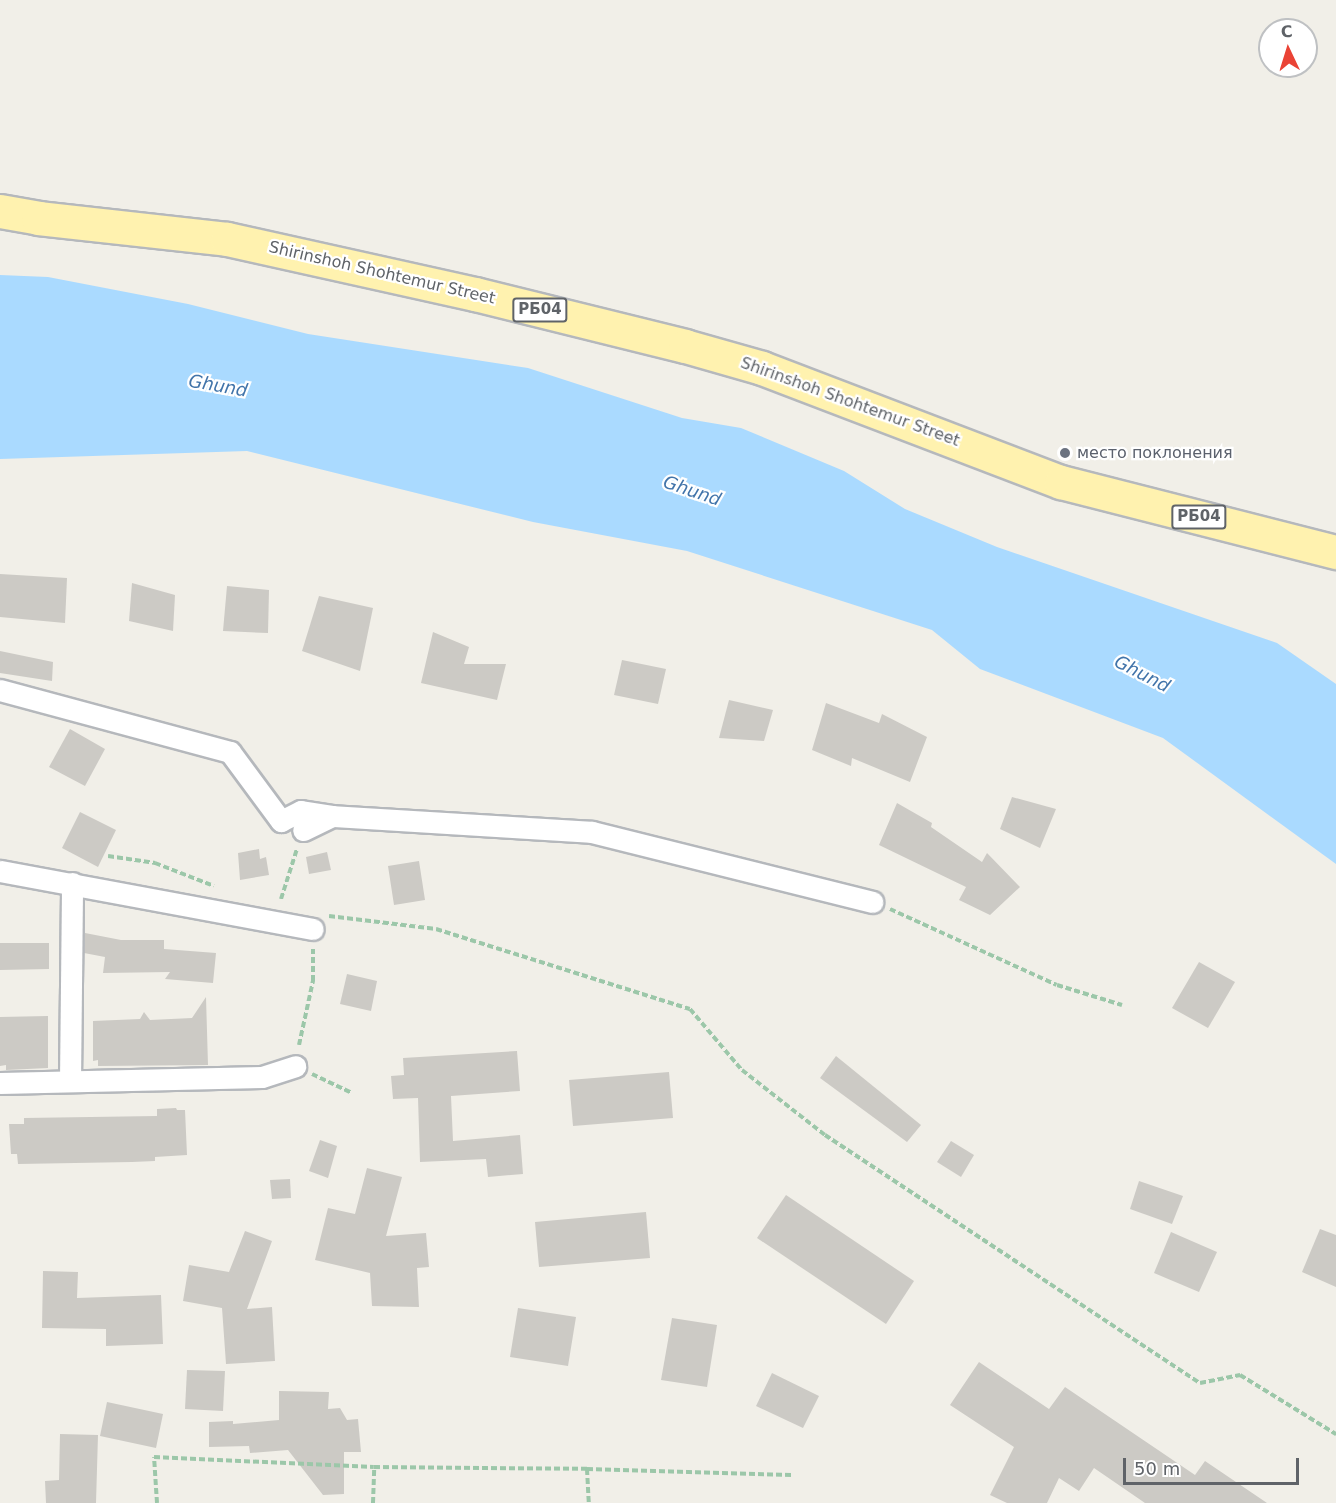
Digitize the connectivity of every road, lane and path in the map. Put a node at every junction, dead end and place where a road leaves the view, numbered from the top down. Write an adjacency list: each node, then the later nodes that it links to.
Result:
1 (0, 211): 2 (main road, Shirinshoh Shohtemur Street / РБ04)
2 (1336, 552)
3 (0, 690): 4 (street)
4 (332, 816): 5 (street); 9 (street)
5 (303, 830): 8 (path)
6 (0, 871): 7 (street)
7 (72, 883): 10 (street); 13 (street)
8 (280, 899)
9 (873, 902): 11 (path)
10 (319, 922): 16 (path)
11 (1122, 1005)
12 (295, 1066): 13 (street); 15 (path)
13 (70, 1081): 14 (street)
14 (0, 1083)
15 (352, 1093)
16 (1336, 1434)
17 (374, 1467): 18 (path); 20 (path); 21 (path)
18 (587, 1469): 19 (path); 22 (path)
19 (792, 1475)
20 (157, 1503)
21 (373, 1503)
22 (589, 1503)

